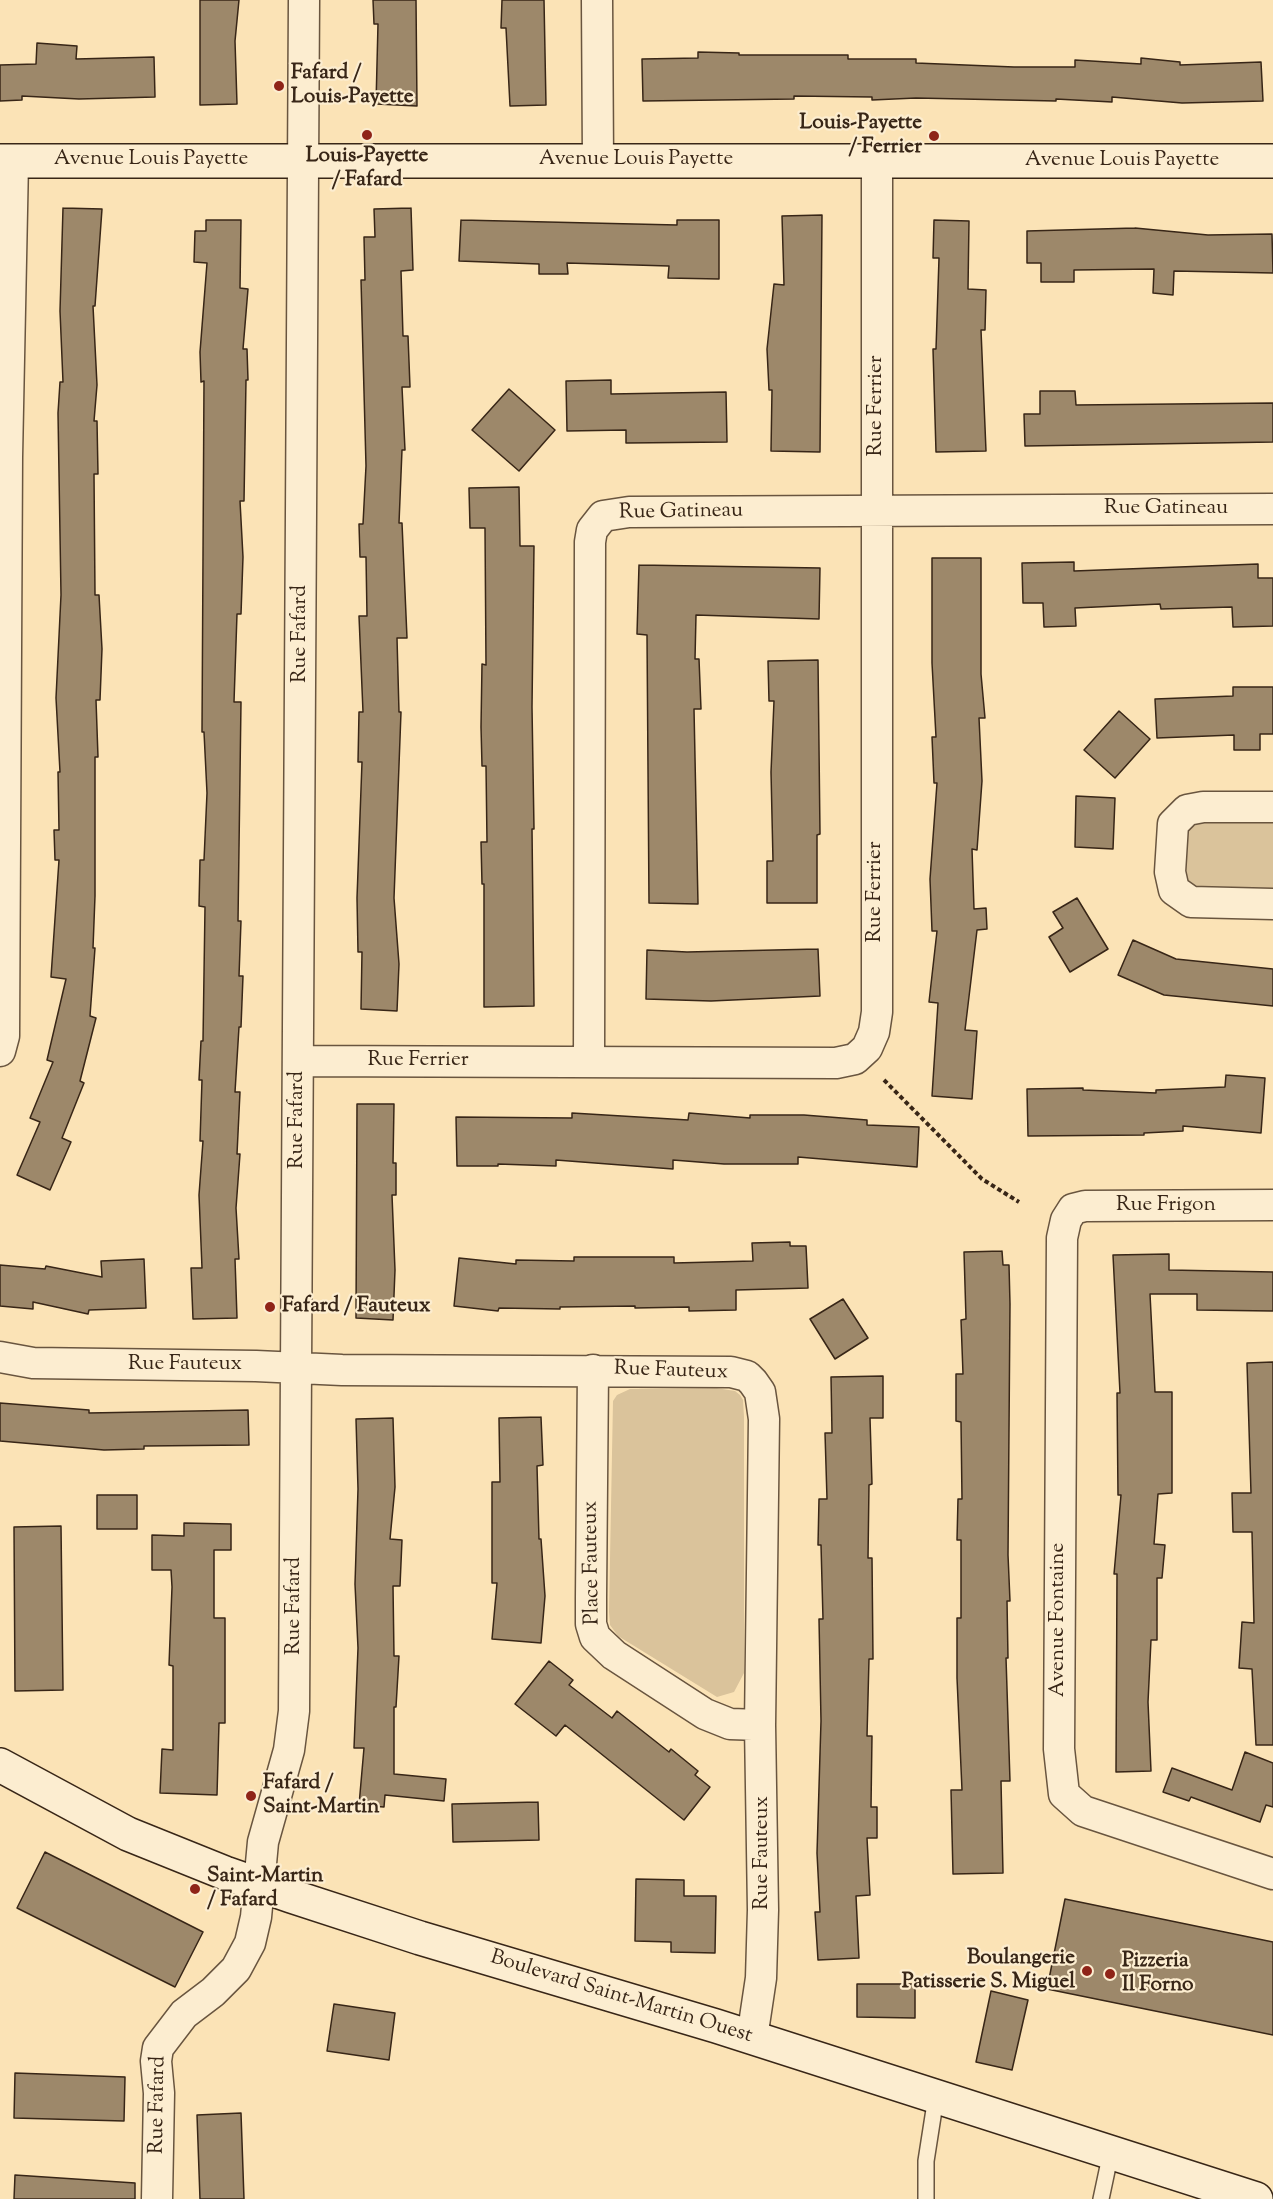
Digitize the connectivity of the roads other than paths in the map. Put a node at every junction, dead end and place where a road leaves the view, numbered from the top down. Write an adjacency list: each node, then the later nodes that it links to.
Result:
1 (304, 0): 3 (street, Rue Fafard)
2 (597, 0): 4 (street)
3 (304, 159): 4 (main road, Avenue Louis Payette); 5 (main road, Avenue Louis Payette); 15 (street, Rue Fafard)
4 (598, 160): 6 (main road, Avenue Louis Payette)
5 (7, 161): 8 (street)
6 (876, 161): 7 (main road, Avenue Louis Payette); 10 (street, Rue Ferrier)
7 (1273, 161)
8 (3, 457): 13 (street)
9 (1273, 509): 10 (street, Rue Gatineau)
10 (877, 510): 16 (street, Rue Ferrier); 16 (street, Rue Gatineau)
11 (1273, 807): 12 (street)
12 (1273, 904)
13 (2, 988): 14 (street)
14 (0, 1051)
15 (299, 1061): 16 (street, Rue Ferrier); 20 (street, Rue Fafard)
16 (589, 1062)
17 (1273, 1206): 18 (street, Rue Frigon)
18 (1065, 1220): 24 (street, Avenue Fontaine)
19 (0, 1358): 20 (street, Rue Fauteux)
20 (297, 1368): 21 (street, Rue Fauteux); 25 (street, Rue Fafard)
21 (593, 1370): 22 (street, Place Fauteux); 22 (street, Rue Fauteux)
22 (760, 1725): 26 (street, Rue Fauteux)
23 (0, 1765): 25 (main road, Boulevard Saint-Martin Ouest)
24 (1273, 1874)
25 (259, 1885): 26 (main road, Boulevard Saint-Martin Ouest); 29 (street, Rue Fafard)
26 (752, 2038): 27 (main road, Boulevard Saint-Martin Ouest)
27 (936, 2097): 28 (main road, Boulevard Saint-Martin Ouest); 30 (lane)
28 (1111, 2152): 31 (lane); 32 (main road, Boulevard Saint-Martin Ouest)
29 (157, 2199)
30 (926, 2199)
31 (1101, 2199)
32 (1256, 2199)

